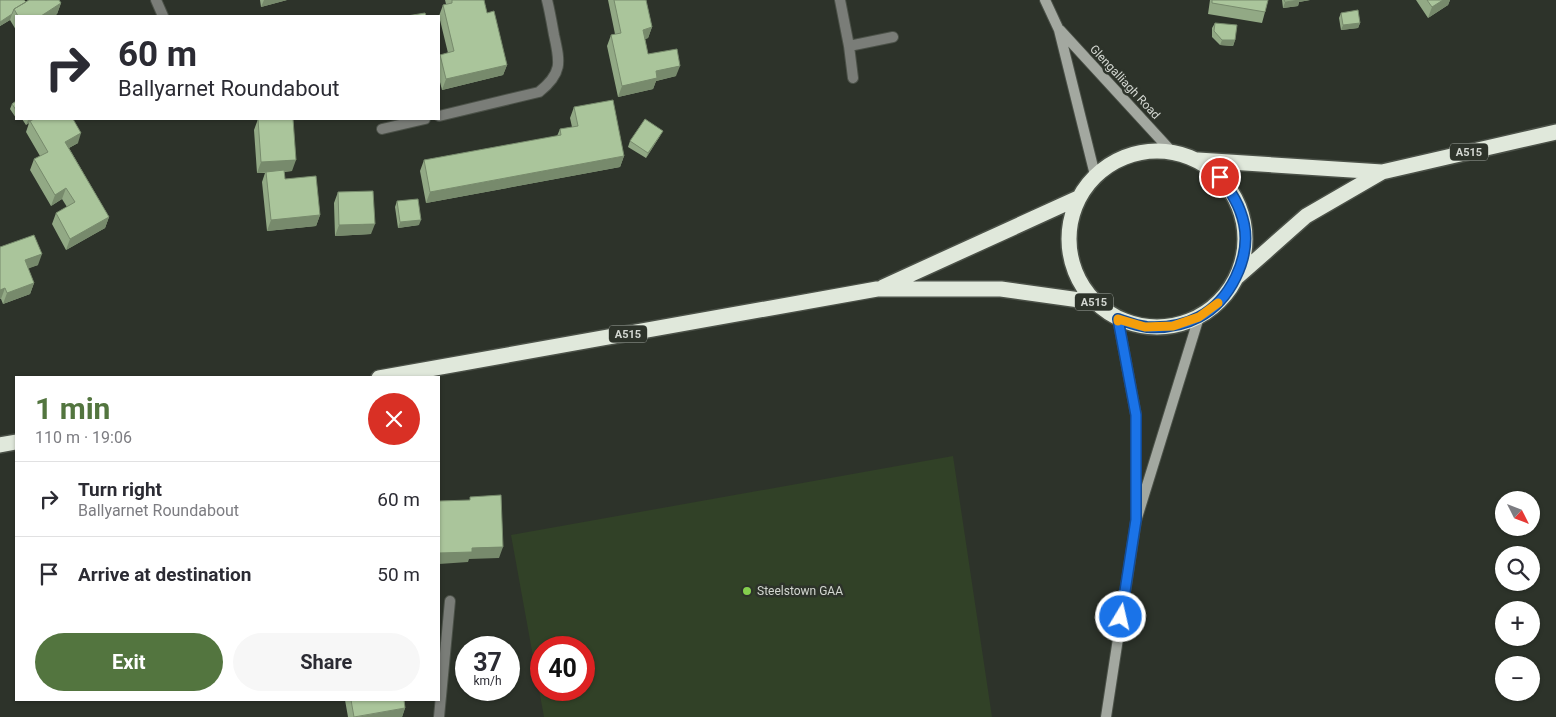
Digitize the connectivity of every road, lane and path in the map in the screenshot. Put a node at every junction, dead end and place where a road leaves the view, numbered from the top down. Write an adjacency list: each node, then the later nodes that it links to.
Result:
1 (156, 0): 5 (street)
2 (547, 0): 10 (street)
3 (840, 0): 8 (street)
4 (1045, 0): 6 (street, Glengalliagh Road)
5 (163, 15)
6 (1059, 30): 14 (street, Glengalliagh Road); 17 (street, Glengalliagh Road)
7 (893, 37): 8 (street)
8 (849, 46): 9 (street)
9 (853, 78)
10 (440, 116)
11 (421, 120): 12 (street)
12 (382, 129)
13 (1556, 132): 16 (highway, A515)
14 (1172, 152): 15 (highway, A515); 17 (highway, A515)
15 (1198, 160): 16 (highway, A515); 19 (highway, A515)
16 (1382, 172): 19 (highway, A515)
17 (1095, 175): 18 (highway, A515)
18 (1078, 198): 20 (highway, A515); 21 (highway, A515)
19 (1236, 278): 22 (highway, A515)
20 (877, 289): 21 (highway, A515); 24 (highway, A515)
21 (1094, 302): 23 (highway, A515)
22 (1199, 317): 23 (highway, A515); 27 (street)
23 (1118, 319): 27 (street)
24 (390, 376)
25 (15, 442): 26 (highway)
26 (0, 445)
27 (1136, 520): 30 (street)
28 (450, 601): 29 (street)
29 (439, 717)
30 (1106, 717)

